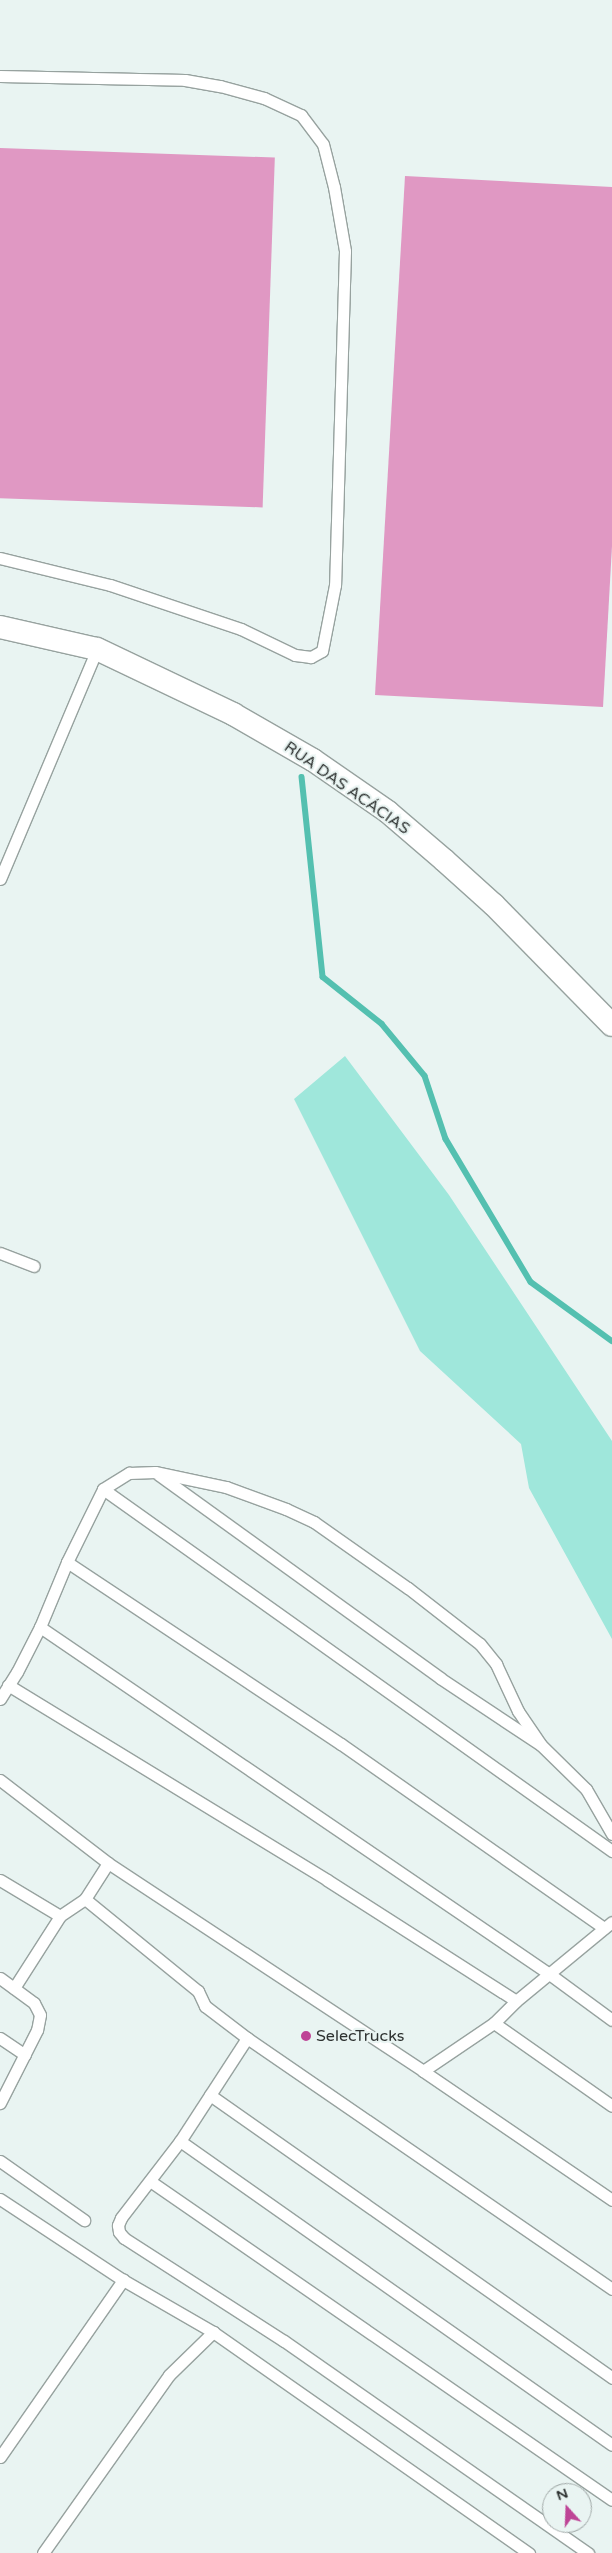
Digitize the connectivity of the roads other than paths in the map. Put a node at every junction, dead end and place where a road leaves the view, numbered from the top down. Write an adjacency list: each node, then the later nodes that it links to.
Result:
1 (0, 76): 2 (lane)
2 (0, 558)
3 (0, 627): 4 (street, RUA DAS ACÁCIAS)
4 (97, 648): 5 (lane); 6 (street, RUA DAS ACÁCIAS)
5 (0, 879)
6 (612, 1025)
7 (0, 1253): 8 (lane)
8 (34, 1266)
9 (155, 1472): 10 (lane); 15 (lane); 15 (lane)
10 (103, 1489): 11 (lane); 18 (lane)
11 (67, 1562): 12 (lane); 23 (lane)
12 (40, 1627): 13 (lane); 24 (lane)
13 (8, 1685): 14 (lane); 27 (lane)
14 (0, 1699)
15 (541, 1746): 17 (lane)
16 (0, 1780): 19 (lane)
17 (612, 1834)
18 (612, 1851)
19 (108, 1863): 21 (lane); 33 (lane)
20 (0, 1880): 22 (lane)
21 (85, 1899): 22 (lane); 31 (lane)
22 (60, 1916): 26 (lane)
23 (608, 1925): 24 (lane)
24 (548, 1974): 27 (lane); 28 (lane)
25 (0, 1978): 26 (lane)
26 (14, 1988): 32 (lane)
27 (516, 2001): 29 (lane)
28 (612, 2020)
29 (494, 2023): 33 (lane); 36 (lane)
30 (0, 2038): 32 (lane)
31 (247, 2038): 34 (lane); 44 (lane)
32 (25, 2055): 35 (lane)
33 (423, 2071): 41 (lane)
34 (210, 2095): 37 (lane); 46 (lane)
35 (0, 2103)
36 (612, 2106)
37 (180, 2141): 39 (lane); 47 (lane)
38 (0, 2161): 42 (lane)
39 (150, 2181): 49 (lane); 52 (lane)
40 (0, 2199): 43 (lane)
41 (612, 2200)
42 (84, 2220)
43 (123, 2280): 45 (lane); 48 (lane)
44 (612, 2289)
45 (213, 2332): 50 (lane); 51 (lane)
46 (612, 2378)
47 (612, 2445)
48 (0, 2457)
49 (612, 2500)
50 (43, 2553)
51 (529, 2553)
52 (588, 2553)

